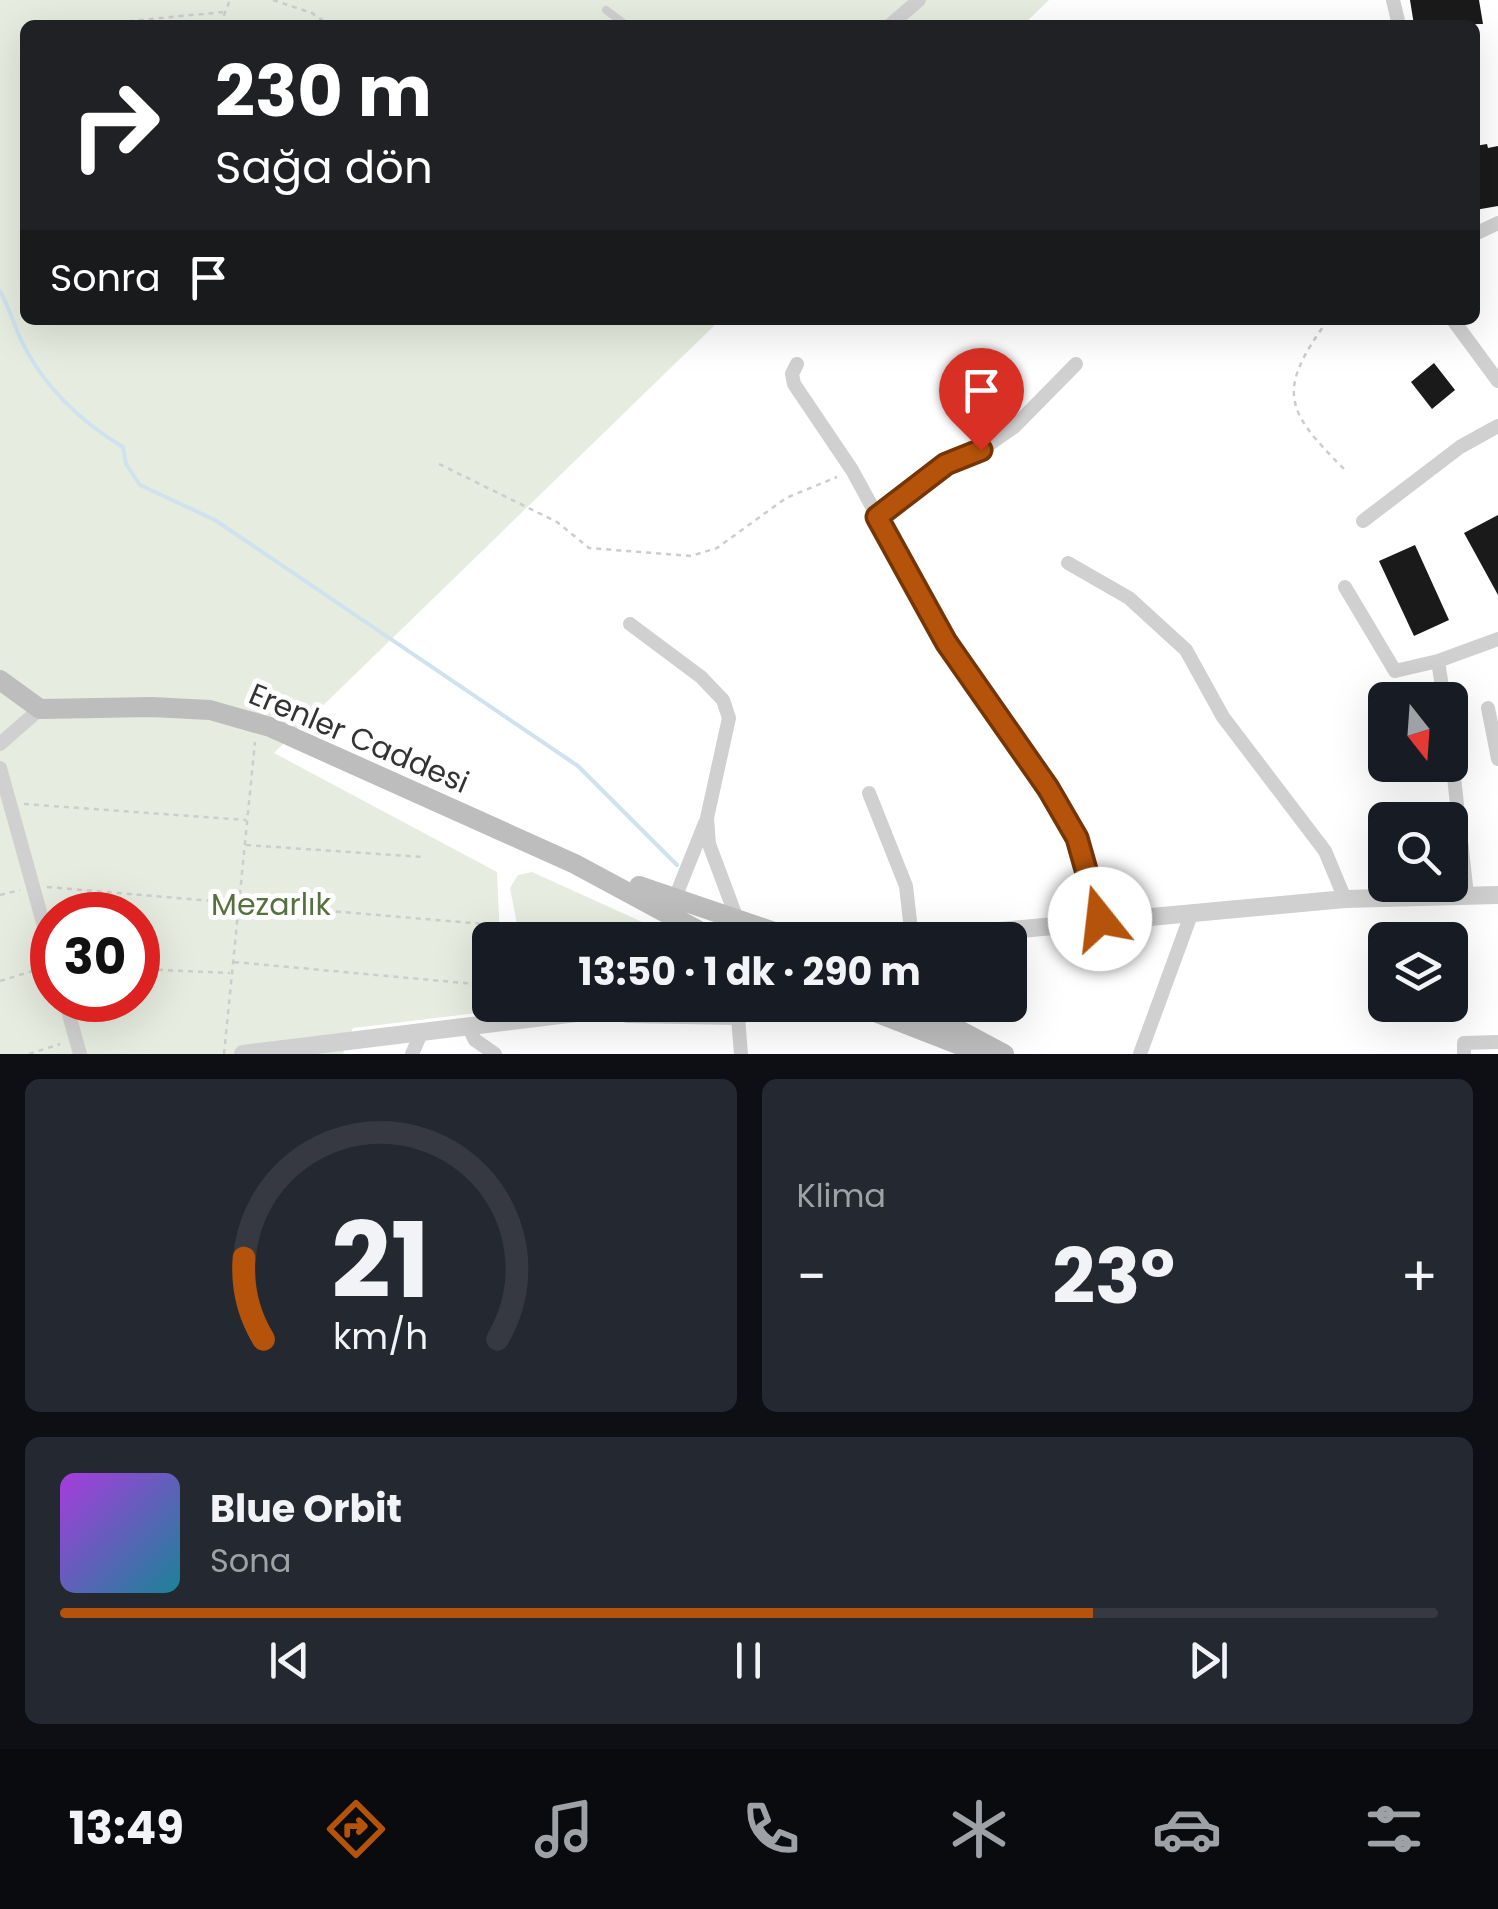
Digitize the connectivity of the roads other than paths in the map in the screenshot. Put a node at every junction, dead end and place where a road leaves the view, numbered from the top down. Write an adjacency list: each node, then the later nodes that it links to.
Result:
1 (918, 0): 4 (street)
2 (606, 10): 3 (lane)
3 (619, 20)
4 (896, 20)
5 (1457, 325): 8 (street)
6 (797, 364): 10 (street)
7 (1076, 364): 10 (street)
8 (1498, 381)
9 (1498, 426): 11 (street)
10 (877, 517): 35 (street)
11 (1362, 521)
12 (1068, 563): 32 (street)
13 (1344, 587): 16 (street)
14 (630, 624): 25 (street)
15 (1498, 639): 16 (street)
16 (1438, 661): 18 (street)
17 (0, 680): 20 (main road)
18 (1441, 682)
19 (1488, 708): 22 (street)
20 (40, 709): 21 (street); 26 (main road, Erenler Caddesi)
21 (0, 744)
22 (1498, 758)
23 (0, 768): 27 (street)
24 (869, 793): 38 (street)
25 (708, 818): 30 (street); 34 (street)
26 (575, 864): 30 (main road, Erenler Caddesi); 36 (main road, Erenler Caddesi)
27 (35, 892)
28 (1468, 895): 29 (street)
29 (1498, 895)
30 (674, 898): 34 (main road, Erenler Caddesi)
31 (1368, 899): 32 (street)
32 (1345, 900): 33 (street)
33 (1192, 912): 35 (street); 53 (street)
34 (736, 919): 37 (main road, Erenler Caddesi)
35 (1100, 919): 39 (street)
36 (683, 922)
37 (745, 922)
38 (910, 922)
39 (1027, 927)
40 (507, 1022): 44 (street)
41 (739, 1022): 50 (street)
42 (900, 1022): 51 (main road)
43 (944, 1022): 52 (main road)
44 (468, 1026): 45 (street); 49 (street)
45 (422, 1031): 47 (street); 48 (street)
46 (1498, 1042): 54 (street)
47 (243, 1054)
48 (412, 1054)
49 (495, 1054)
50 (741, 1054)
51 (983, 1054)
52 (1004, 1054)
53 (1140, 1054)
54 (1464, 1054)

